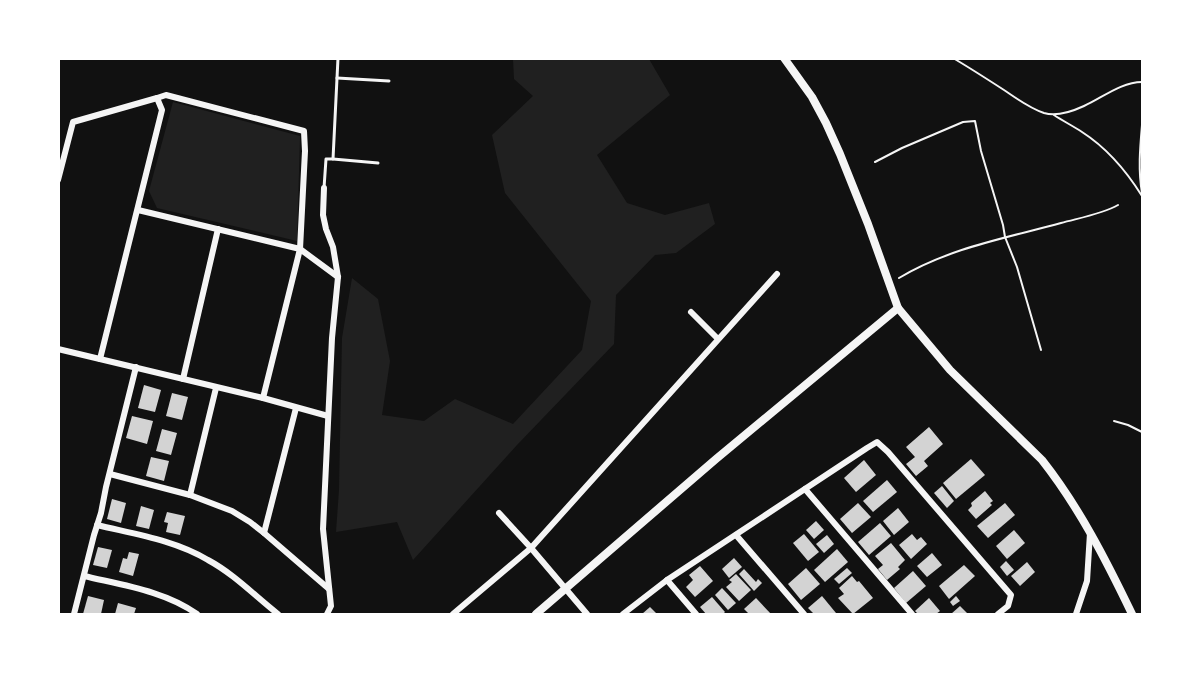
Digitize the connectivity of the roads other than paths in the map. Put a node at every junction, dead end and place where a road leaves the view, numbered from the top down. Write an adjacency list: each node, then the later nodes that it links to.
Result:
1 (338, 58): 3 (lane)
2 (783, 58): 15 (main road)
3 (337, 78): 4 (lane); 6 (lane)
4 (389, 81)
5 (157, 98): 8 (street); 10 (street); 12 (street)
6 (333, 159): 7 (lane); 9 (lane)
7 (378, 163)
8 (58, 180)
9 (324, 188): 14 (street)
10 (138, 210): 11 (street); 19 (street)
11 (218, 230): 12 (street); 21 (street)
12 (300, 249): 14 (street); 23 (street)
13 (777, 274): 17 (street)
14 (338, 277): 25 (street)
15 (898, 308): 31 (main road); 38 (street)
16 (691, 312): 17 (street)
17 (718, 339): 34 (street)
18 (58, 349): 19 (street)
19 (100, 359): 20 (street)
20 (136, 368): 21 (street); 26 (street)
21 (183, 379): 22 (street)
22 (216, 388): 23 (street); 28 (street)
23 (263, 398): 24 (street)
24 (296, 408): 25 (street); 32 (street)
25 (328, 416): 37 (street)
26 (110, 474): 28 (street); 30 (street)
27 (805, 489): 33 (street); 49 (street); 50 (street)
28 (190, 495): 32 (street)
29 (500, 513): 34 (street)
30 (97, 525): 35 (street); 41 (street)
31 (1090, 532): 51 (street); 52 (main road)
32 (264, 533): 37 (street)
33 (736, 535): 36 (street); 48 (street)
34 (531, 548): 38 (street); 43 (street)
35 (84, 576): 39 (street); 40 (street)
36 (667, 580): 46 (street); 47 (street)
37 (329, 589): 42 (street)
38 (566, 589): 44 (street); 45 (street)
39 (74, 615)
40 (197, 615)
41 (278, 615)
42 (327, 615)
43 (453, 615)
44 (536, 615)
45 (587, 615)
46 (623, 615)
47 (696, 615)
48 (804, 615)
49 (912, 615)
50 (998, 615)
51 (1076, 615)
52 (1132, 615)

